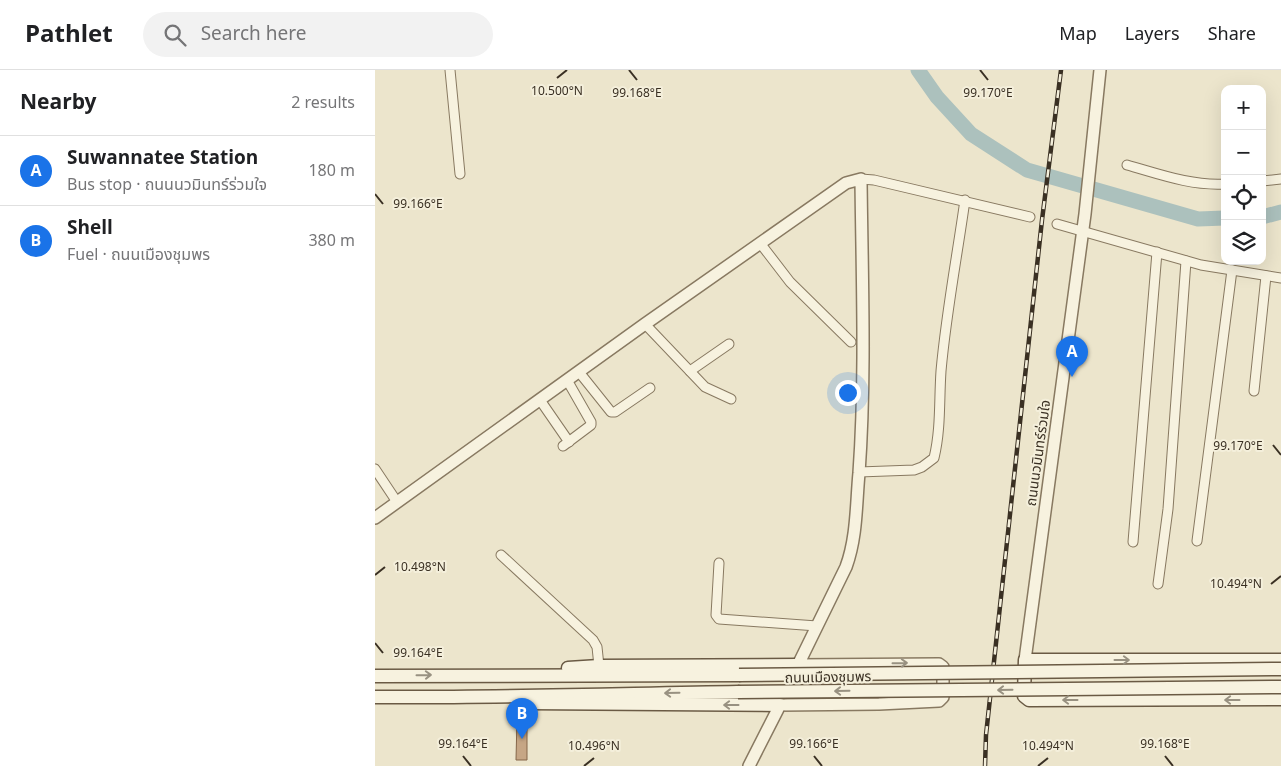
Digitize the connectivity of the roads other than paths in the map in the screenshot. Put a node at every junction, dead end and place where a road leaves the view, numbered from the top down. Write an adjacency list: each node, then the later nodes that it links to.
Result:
1 (450, 70): 4 (street)
2 (1101, 70): 12 (street, ถนนนวมินทร์ร่วมใจ)
3 (1127, 166): 8 (street)
4 (461, 174)
5 (1281, 179): 7 (street)
6 (861, 180): 9 (street); 13 (street); 30 (street)
7 (1266, 181)
8 (1221, 184)
9 (965, 200): 10 (street); 30 (street)
10 (1030, 217)
11 (1057, 224): 12 (street)
12 (1083, 231): 14 (street); 39 (street, ถนนนวมินทร์ร่วมใจ)
13 (760, 243): 19 (street); 20 (street)
14 (1157, 252): 15 (street); 34 (street)
15 (1186, 261): 16 (street); 37 (street)
16 (1232, 270): 17 (street); 33 (street)
17 (1266, 276): 18 (street); 26 (street)
18 (1281, 278)
19 (645, 324): 22 (street); 23 (street)
20 (851, 342)
21 (729, 344): 22 (street)
22 (690, 371): 27 (street)
23 (579, 372): 24 (street); 25 (street)
24 (567, 380): 28 (street); 28 (street)
25 (650, 388)
26 (1254, 391)
27 (731, 399)
28 (540, 400): 31 (street)
29 (375, 469): 31 (street)
30 (859, 472): 38 (street)
31 (397, 502): 32 (street)
32 (375, 518)
33 (1197, 540)
34 (1133, 542)
35 (501, 555): 42 (street)
36 (719, 563): 38 (street)
37 (1158, 584)
38 (817, 626): 41 (street)
39 (1025, 660): 40 (main road, one-way to 40); 49 (main road, one-way to 39)
40 (1281, 660)
41 (798, 665): 42 (main road); 50 (street, one-way to 50)
42 (599, 666): 44 (main road)
43 (1281, 669): 44 (main road, ถนนเมืองชุมพร, bridge)
44 (489, 674): 45 (main road, ถนนเมืองชุมพร, one-way to 44)
45 (375, 676)
46 (1281, 687): 48 (main road, ถนนเมืองชุมพร, one-way to 48, bridge)
47 (375, 697): 48 (main road, ถนนเมืองชุมพร)
48 (485, 698): 50 (main road, one-way to 48)
49 (1281, 699)
50 (780, 705): 51 (street)
51 (749, 766)

